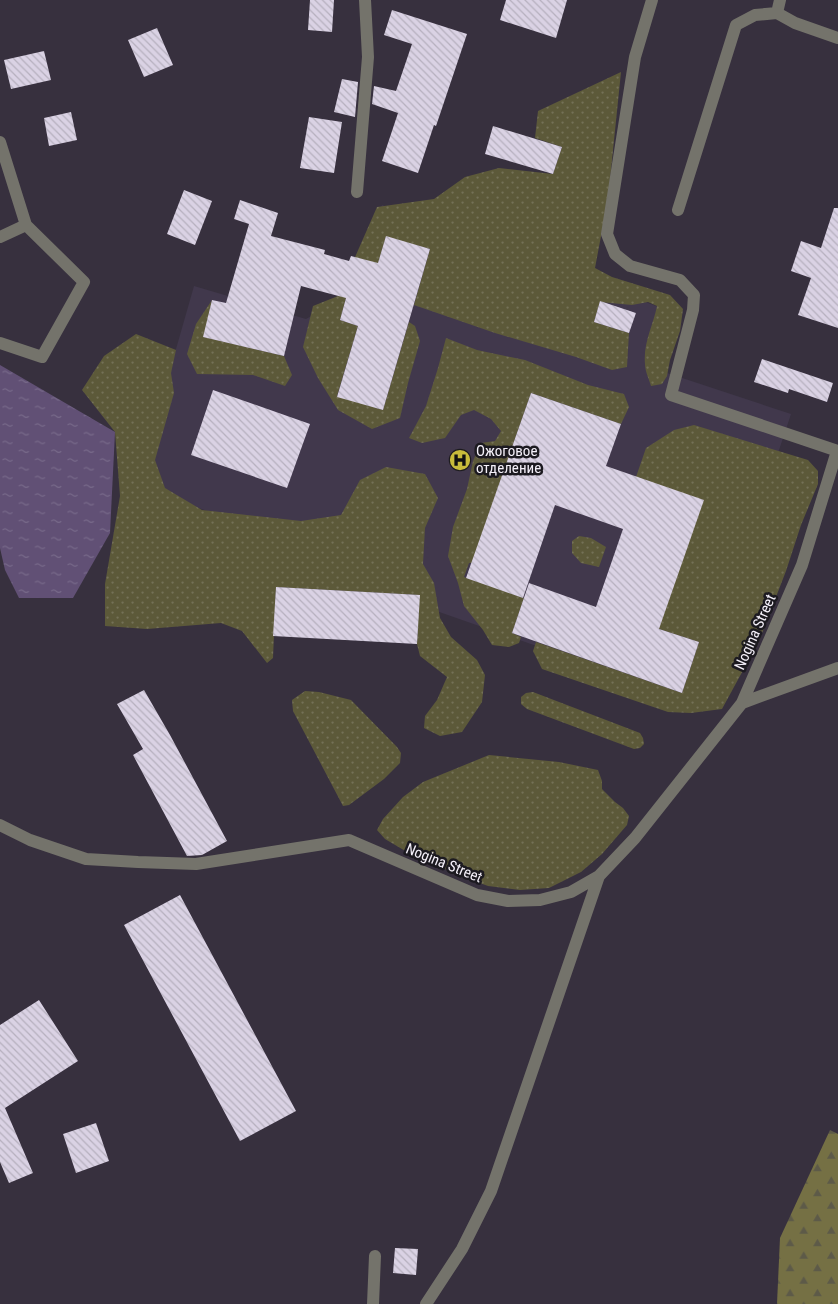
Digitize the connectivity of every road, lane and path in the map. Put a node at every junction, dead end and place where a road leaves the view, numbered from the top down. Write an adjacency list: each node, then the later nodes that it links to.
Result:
1 (365, 0): 7 (street)
2 (652, 0): 12 (street)
3 (780, 0): 4 (street)
4 (777, 13): 5 (street); 8 (street)
5 (838, 38)
6 (0, 142): 9 (street)
7 (357, 192)
8 (678, 210)
9 (26, 225): 10 (street); 11 (street)
10 (0, 236)
11 (0, 343)
12 (837, 451): 14 (street, Nogina Street)
13 (838, 668): 14 (street)
14 (742, 703): 16 (street, Nogina Street)
15 (0, 825): 16 (street, Nogina Street)
16 (598, 876): 19 (street)
17 (375, 1256): 18 (street)
18 (373, 1304)
19 (426, 1304)

